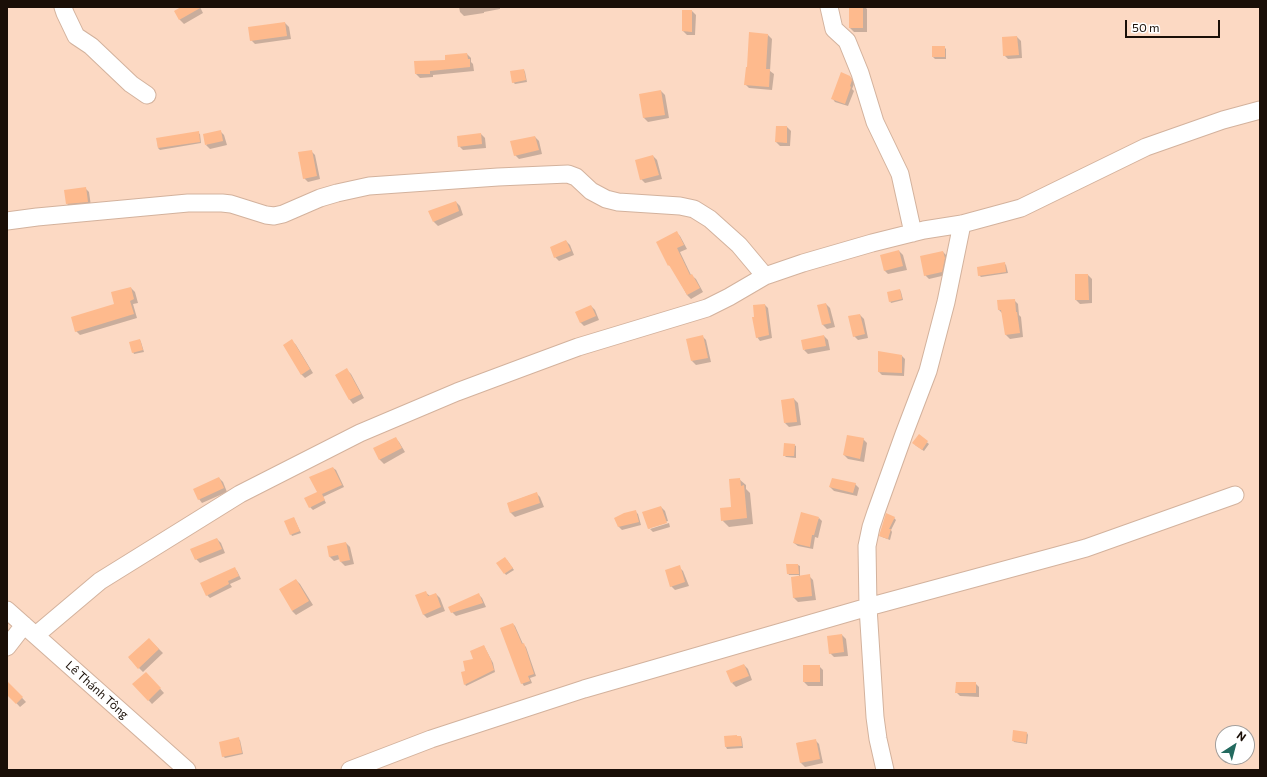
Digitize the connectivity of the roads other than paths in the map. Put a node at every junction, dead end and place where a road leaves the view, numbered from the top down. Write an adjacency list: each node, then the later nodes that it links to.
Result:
1 (63, 7): 3 (street)
2 (829, 7): 7 (street)
3 (147, 95)
4 (1260, 110): 6 (street)
5 (7, 221): 8 (street)
6 (962, 224): 7 (street); 10 (street)
7 (913, 233): 8 (street)
8 (765, 276): 12 (street)
9 (1235, 495): 10 (street)
10 (868, 607): 15 (street); 16 (street)
11 (7, 610): 12 (street, Lê Thánh Tông)
12 (30, 630): 13 (street); 14 (street, Lê Thánh Tông)
13 (7, 647)
14 (187, 770)
15 (350, 770)
16 (885, 770)

